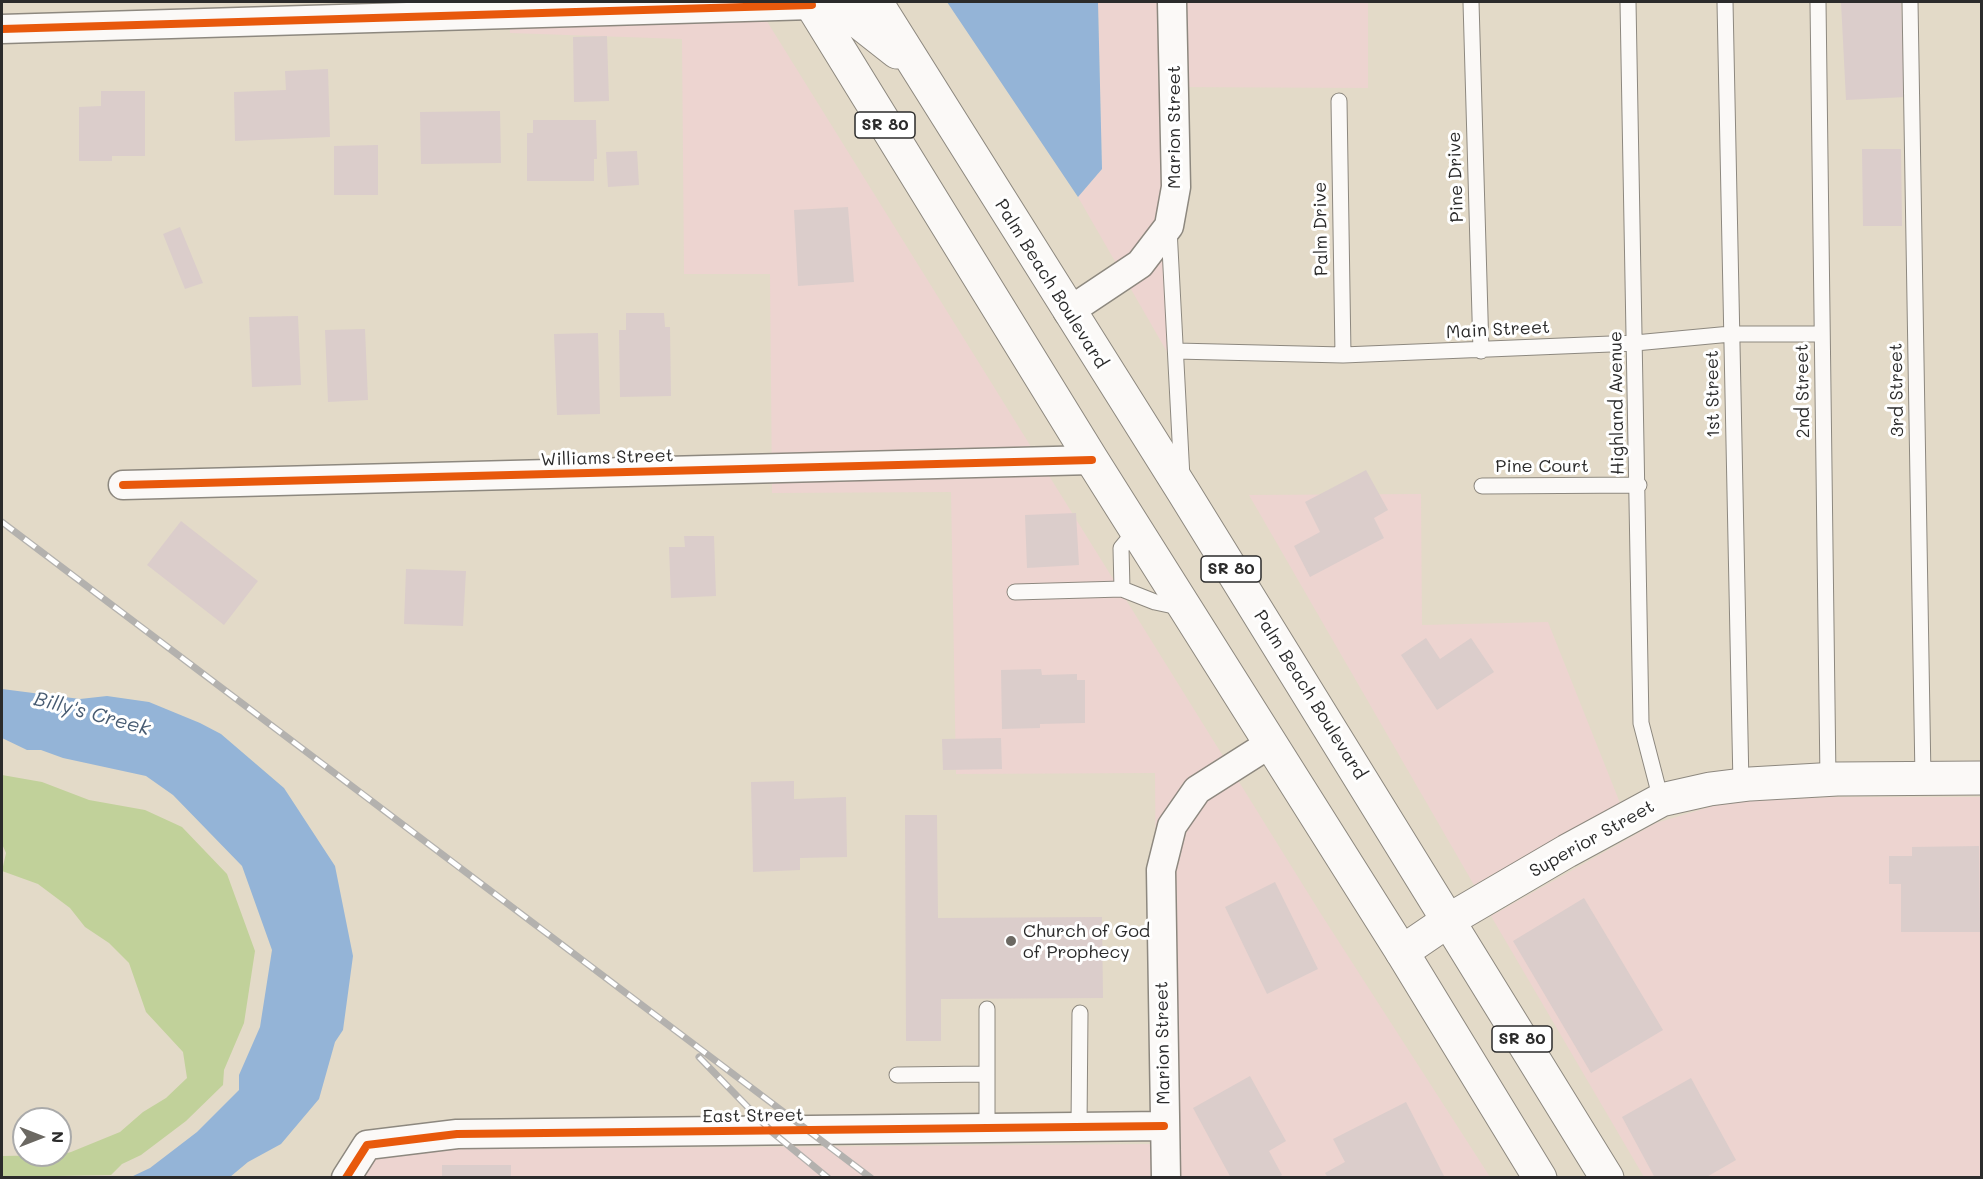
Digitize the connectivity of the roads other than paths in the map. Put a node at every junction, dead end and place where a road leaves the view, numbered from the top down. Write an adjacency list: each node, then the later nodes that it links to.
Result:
1 (876, 2): 10 (main road, Palm Beach Boulevard / SR 80)
2 (1172, 2): 12 (street, Marion Street)
3 (1471, 2): 18 (lane, Pine Drive)
4 (1628, 2): 16 (lane, Highland Avenue)
5 (1725, 2): 14 (lane, 1st Street)
6 (1818, 2): 15 (lane, 2nd Street)
7 (1910, 2): 30 (lane, 3rd Street)
8 (811, 3): 9 (street); 10 (main road); 20 (main road, SR 80)
9 (2, 29)
10 (917, 68): 13 (main road, Palm Beach Boulevard / SR 80)
11 (1339, 101): 19 (lane, Palm Drive)
12 (1169, 226): 13 (street, Marion Street); 17 (lane)
13 (1068, 312): 24 (main road, Palm Beach Boulevard / SR 80)
14 (1731, 334): 15 (lane, Main Street); 16 (lane, Main Street); 33 (lane, 1st Street)
15 (1822, 334): 32 (lane, 2nd Street)
16 (1635, 343): 18 (lane, Main Street); 22 (lane, Highland Avenue)
17 (1176, 351): 19 (lane, Main Street); 24 (lane)
18 (1481, 351): 19 (lane, Main Street)
19 (1343, 355)
20 (1092, 460): 21 (street, Williams Street); 25 (main road, SR 80)
21 (123, 485)
22 (1638, 485): 23 (lane, Pine Court); 34 (lane, Highland Avenue)
23 (1482, 486)
24 (1183, 491): 35 (main road, Palm Beach Boulevard / SR 80)
25 (1136, 530): 26 (lane); 28 (main road, SR 80)
26 (1122, 589): 27 (lane); 28 (lane)
27 (1015, 591)
28 (1186, 609): 29 (main road, SR 80)
29 (1271, 743): 36 (main road, SR 80); 41 (street, Marion Street)
30 (1923, 778): 31 (main road, Superior Street); 32 (main road, Superior Street)
31 (1982, 778)
32 (1827, 780): 33 (main road, Superior Street)
33 (1741, 785): 34 (main road, Superior Street)
34 (1661, 800): 35 (main road, Superior Street)
35 (1449, 920): 36 (main road, Superior Street); 47 (main road, Palm Beach Boulevard / SR 80)
36 (1402, 952): 46 (main road, SR 80)
37 (987, 1009): 39 (lane)
38 (1080, 1013): 42 (lane)
39 (987, 1074): 40 (lane); 43 (lane)
40 (897, 1075)
41 (1164, 1126): 42 (street, East Street); 45 (street, Marion Street)
42 (1079, 1127): 43 (street, East Street)
43 (987, 1128): 44 (street, East Street)
44 (350, 1171)
45 (1166, 1178)
46 (1540, 1178)
47 (1607, 1178)

